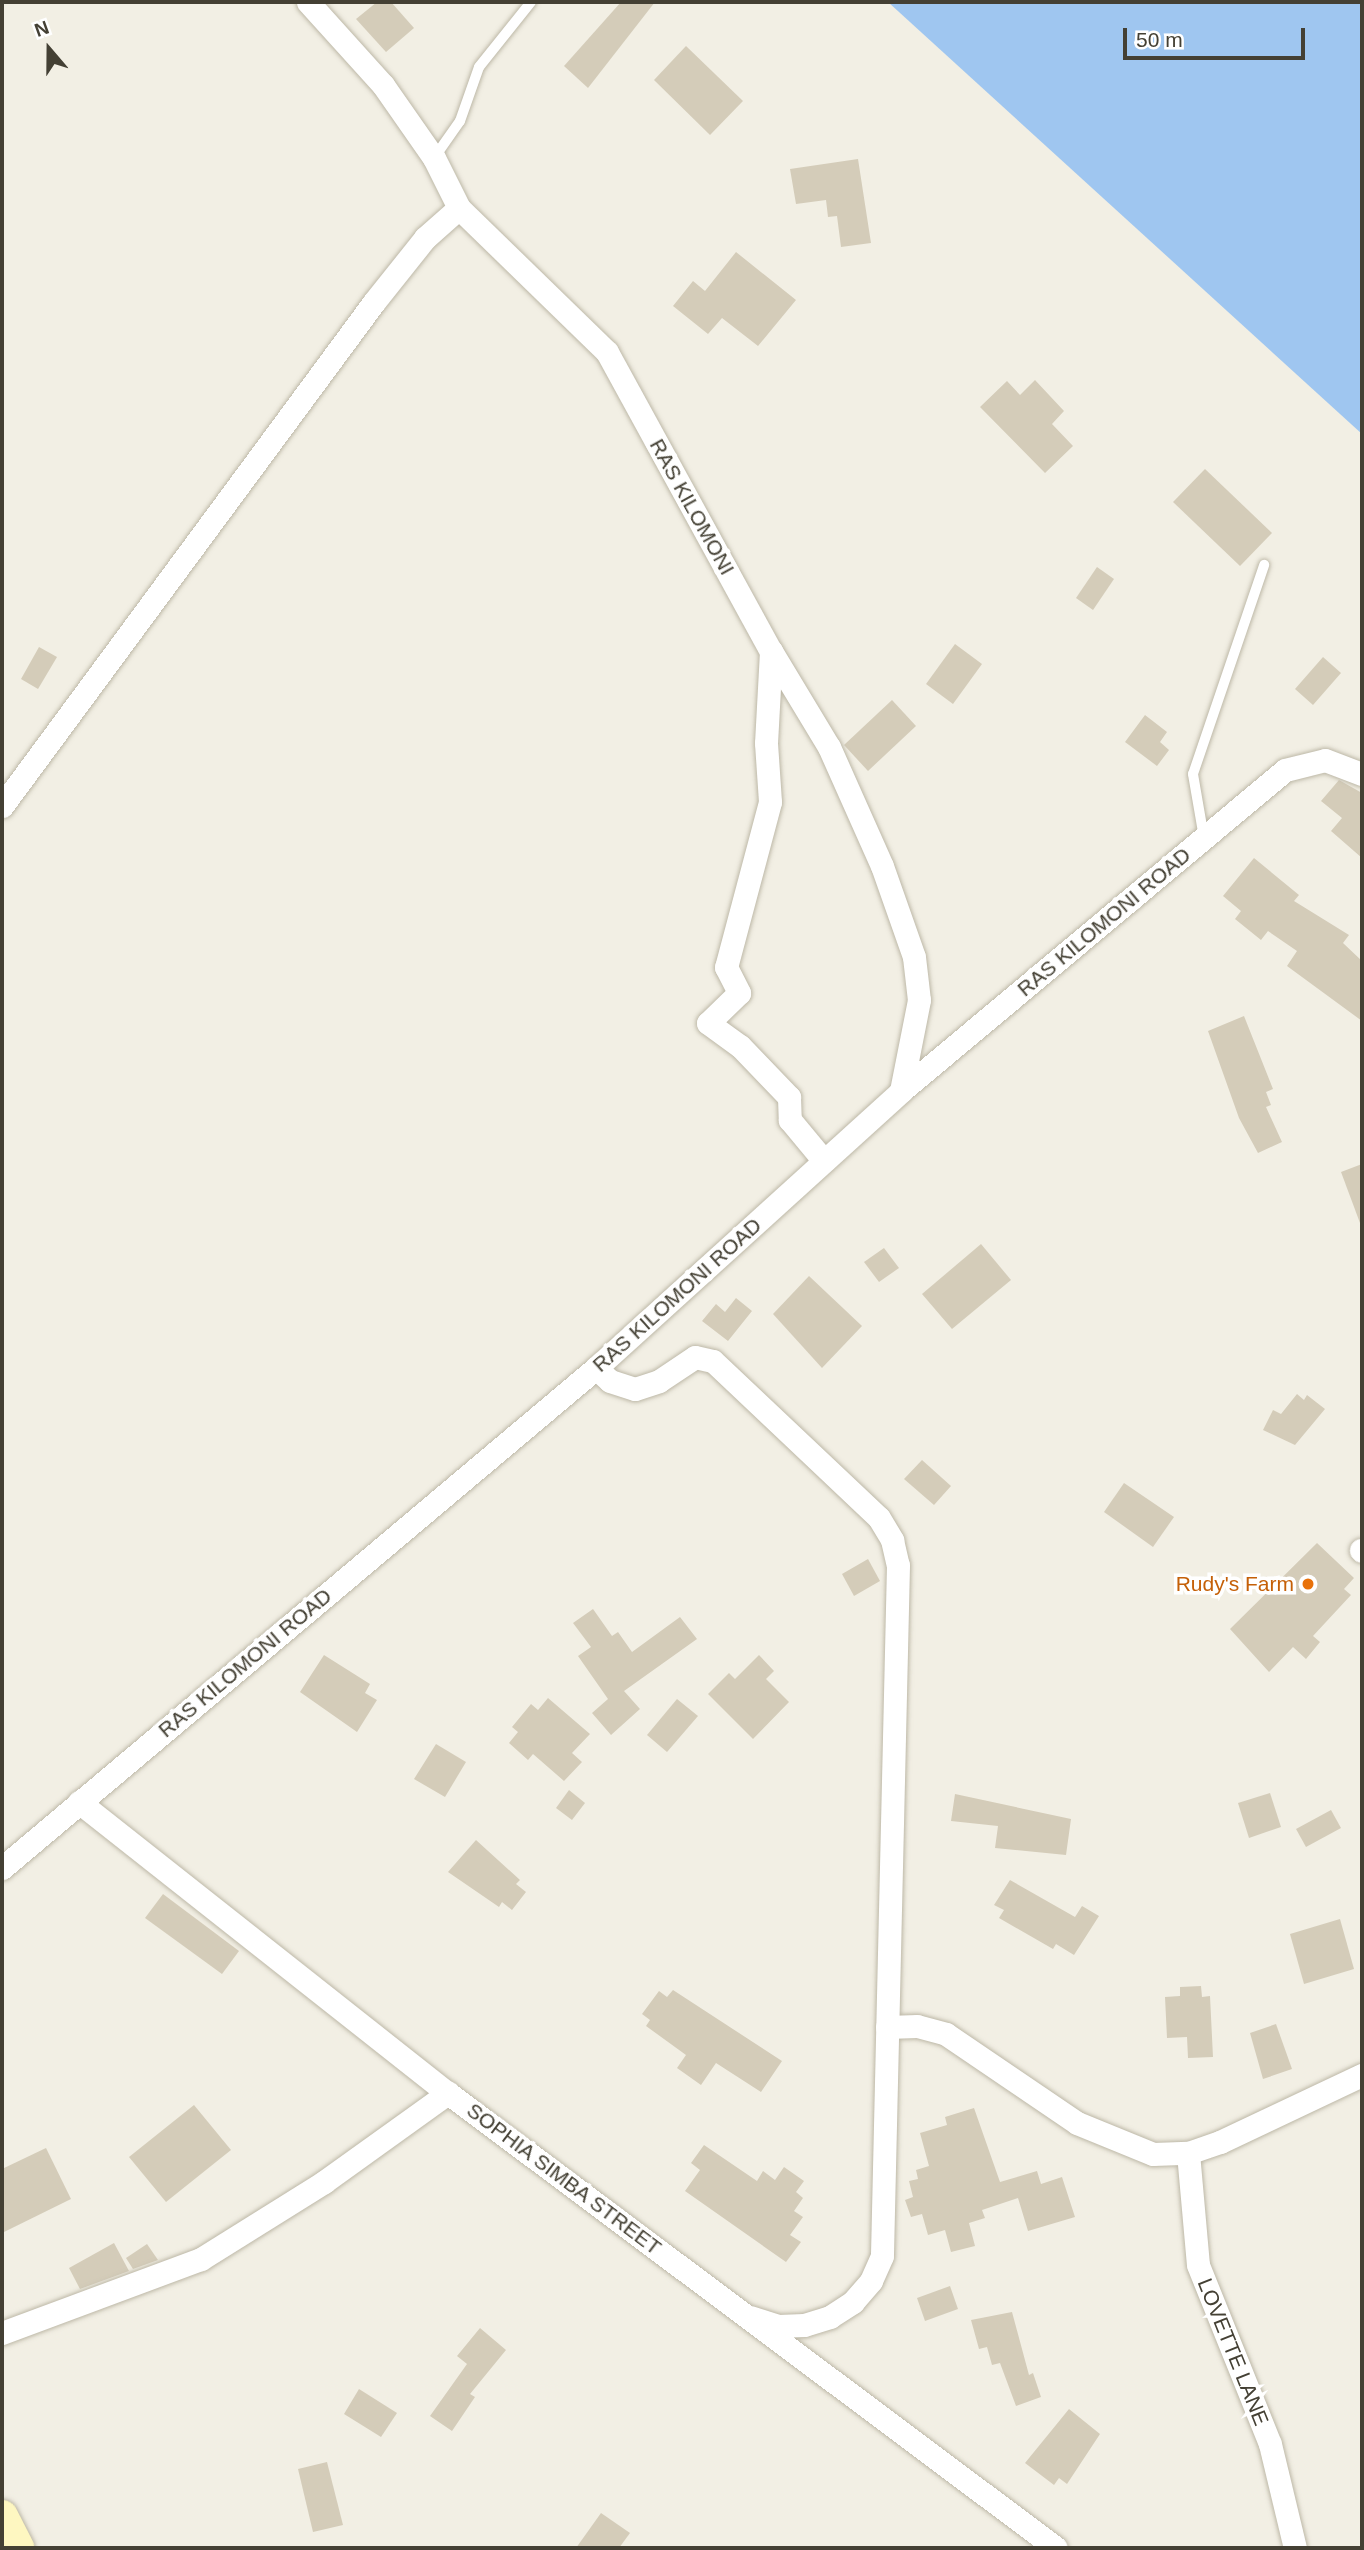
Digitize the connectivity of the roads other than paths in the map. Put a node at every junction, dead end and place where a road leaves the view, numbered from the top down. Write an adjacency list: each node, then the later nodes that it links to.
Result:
1 (308, 2): 3 (street, RAS KILOMONI)
2 (531, 2): 3 (lane)
3 (434, 158): 4 (street, RAS KILOMONI)
4 (459, 208): 6 (street, RAS KILOMONI); 8 (street)
5 (1264, 565): 9 (lane)
6 (771, 651): 10 (street, RAS KILOMONI); 11 (street)
7 (1362, 774): 9 (street, RAS KILOMONI ROAD)
8 (2, 806)
9 (1204, 838): 10 (street, RAS KILOMONI ROAD)
10 (901, 1091): 11 (street, RAS KILOMONI ROAD)
11 (824, 1161): 12 (street, RAS KILOMONI ROAD)
12 (596, 1368): 13 (street, RAS KILOMONI ROAD); 15 (street)
13 (79, 1802): 14 (street, RAS KILOMONI ROAD); 17 (street, SOPHIA SIMBA STREET)
14 (2, 1868)
15 (887, 2027): 18 (street); 19 (street)
16 (1362, 2076): 18 (street)
17 (448, 2093): 19 (street, SOPHIA SIMBA STREET); 20 (street)
18 (1188, 2153): 24 (street, LOVETTE LANE)
19 (751, 2317): 23 (street, SOPHIA SIMBA STREET)
20 (2, 2333)
21 (2, 2516): 22 (street)
22 (18, 2548)
23 (1056, 2548)
24 (1295, 2548)

